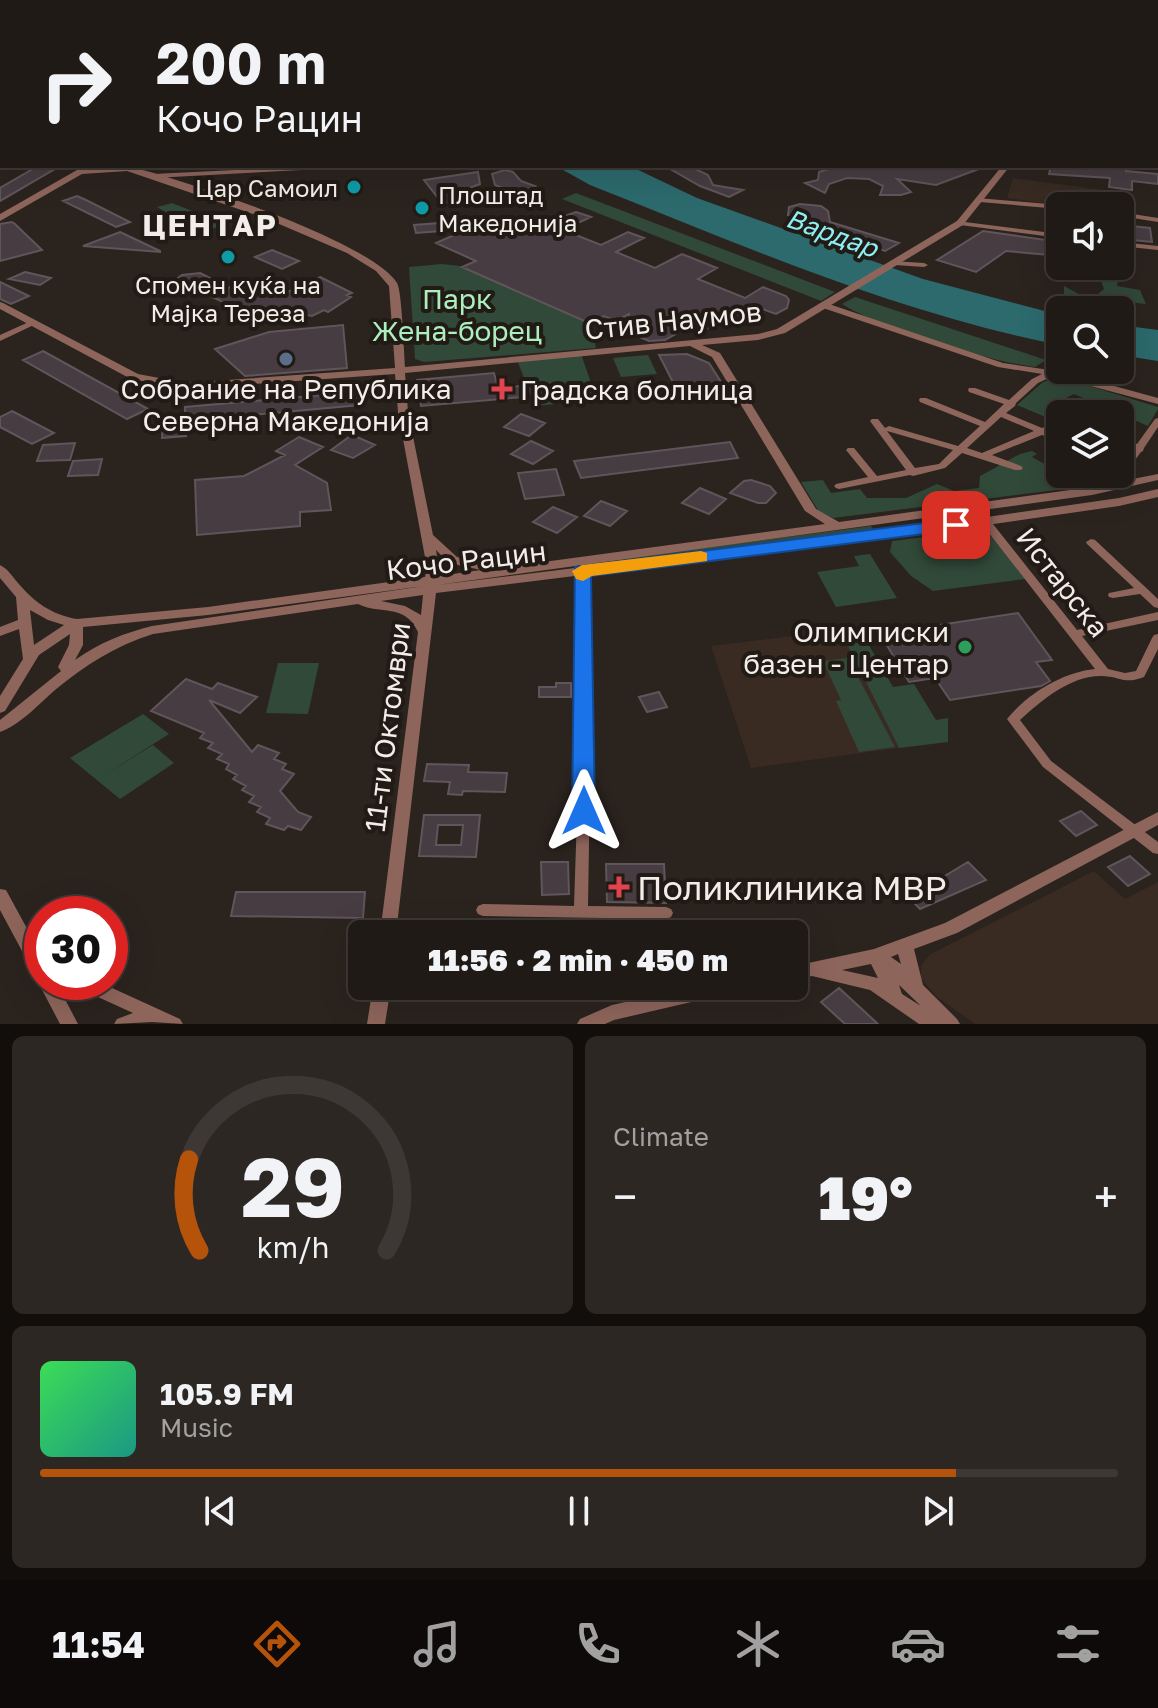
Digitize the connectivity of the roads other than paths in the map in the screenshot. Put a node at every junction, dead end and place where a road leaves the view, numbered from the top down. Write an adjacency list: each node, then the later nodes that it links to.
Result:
1 (103, 168): 5 (street, 11-ти Октомври)
2 (126, 168): 8 (street, 11-ти Октомври)
3 (318, 168): 6 (street)
4 (1004, 168): 10 (street)
5 (83, 169): 13 (street)
6 (221, 174): 7 (street); 9 (street)
7 (181, 175): 8 (street); 9 (street)
8 (153, 176): 9 (street, 11-ти Октомври)
9 (196, 185): 27 (street, 11-ти Октомври)
10 (980, 200): 11 (street); 15 (street)
11 (1046, 206)
12 (1134, 216): 14 (street)
13 (0, 218)
14 (1158, 220)
15 (960, 223): 16 (street); 19 (street)
16 (1046, 234)
17 (1134, 245): 18 (street)
18 (1158, 248)
19 (915, 250): 20 (street); 20 (street)
20 (895, 263): 22 (street, Стив Наумов)
21 (0, 305): 23 (street)
22 (823, 305): 25 (street, Стив Наумов); 30 (street)
23 (34, 323): 24 (street); 33 (street)
24 (0, 338)
25 (737, 340): 26 (street, Стив Наумов); 28 (street)
26 (682, 345): 28 (street); 29 (street, Стив Наумов)
27 (398, 355): 29 (street); 33 (street, 11-ти Октомври)
28 (716, 355): 62 (street)
29 (438, 367): 33 (street, Стив Наумов)
30 (1021, 368): 31 (street); 34 (street)
31 (1046, 372)
32 (1046, 376): 34 (street)
33 (399, 377): 66 (street, 11-ти Октомври)
34 (1035, 381): 39 (street)
35 (1094, 384): 38 (street)
36 (972, 390): 39 (street)
37 (923, 400): 43 (street)
38 (1158, 401)
39 (1012, 404): 40 (street)
40 (1001, 414): 43 (street); 46 (street)
41 (875, 421): 55 (street)
42 (1158, 421): 50 (street)
43 (987, 426): 49 (street)
44 (1046, 428): 46 (street)
45 (889, 429): 49 (street)
46 (1040, 430): 47 (street); 53 (street)
47 (1046, 433)
48 (1134, 447): 50 (street)
49 (961, 449): 53 (street); 55 (street)
50 (1140, 449): 52 (street)
51 (851, 450): 58 (street)
52 (1134, 455)
53 (983, 456): 54 (street)
54 (1018, 468)
55 (918, 472): 58 (street)
56 (1158, 477): 59 (street, Кочо Рацин)
57 (1134, 479): 59 (street)
58 (875, 480): 60 (street)
59 (1137, 483): 64 (street, Кочо Рацин)
60 (839, 486)
61 (1158, 493): 63 (street, Кочо Рацин)
62 (811, 511): 64 (street); 65 (street)
63 (985, 521): 70 (street, Кочо Рацин); 82 (street, Истарска)
64 (838, 526): 65 (street, Кочо Рацин)
65 (795, 532): 68 (street, Кочо Рацин)
66 (428, 534): 68 (street); 71 (street, 11-ти Октомври)
67 (1091, 542): 72 (street)
68 (513, 568): 71 (street)
69 (0, 569): 74 (street)
70 (582, 571): 71 (street, Кочо Рацин); 95 (street)
71 (432, 584): 75 (street, Кочо Рацин); 79 (street, Кочо Рацин); 81 (street, 11-ти Октомври)
72 (1142, 590): 73 (street); 76 (street)
73 (1113, 595)
74 (22, 598): 78 (street); 79 (street)
75 (346, 602): 81 (street); 87 (street, Кочо Рацин)
76 (1158, 605)
77 (1158, 616): 82 (street)
78 (24, 622): 80 (street); 84 (street)
79 (77, 623): 84 (street); 87 (street)
80 (0, 632)
81 (425, 632): 97 (street, 11-ти Октомври)
82 (1074, 634): 86 (street, Истарска)
83 (1158, 638): 85 (street)
84 (29, 657): 88 (street)
85 (1153, 664): 86 (street)
86 (1104, 672): 91 (street)
87 (59, 677): 89 (street, Кочо Рацин)
88 (0, 708)
89 (0, 727)
90 (1158, 818): 91 (street)
91 (1136, 830): 92 (street); 101 (street)
92 (1158, 849)
93 (0, 895): 98 (street)
94 (483, 910): 95 (street)
95 (581, 911): 96 (street)
96 (666, 913)
97 (390, 920)
98 (21, 932): 99 (street); 100 (street)
99 (24, 935)
100 (24, 938)
101 (905, 946): 102 (street); 105 (street)
102 (875, 956): 103 (street); 105 (street)
103 (808, 970)
104 (808, 973): 105 (street)
105 (908, 996): 116 (street); 117 (street)
106 (56, 1000): 111 (street)
107 (120, 1000): 110 (street)
108 (380, 1000): 114 (street)
109 (669, 1000): 115 (street)
110 (152, 1015): 112 (street); 113 (street)
111 (69, 1024)
112 (123, 1024)
113 (174, 1024)
114 (379, 1024)
115 (586, 1024)
116 (933, 1024)
117 (951, 1024)

